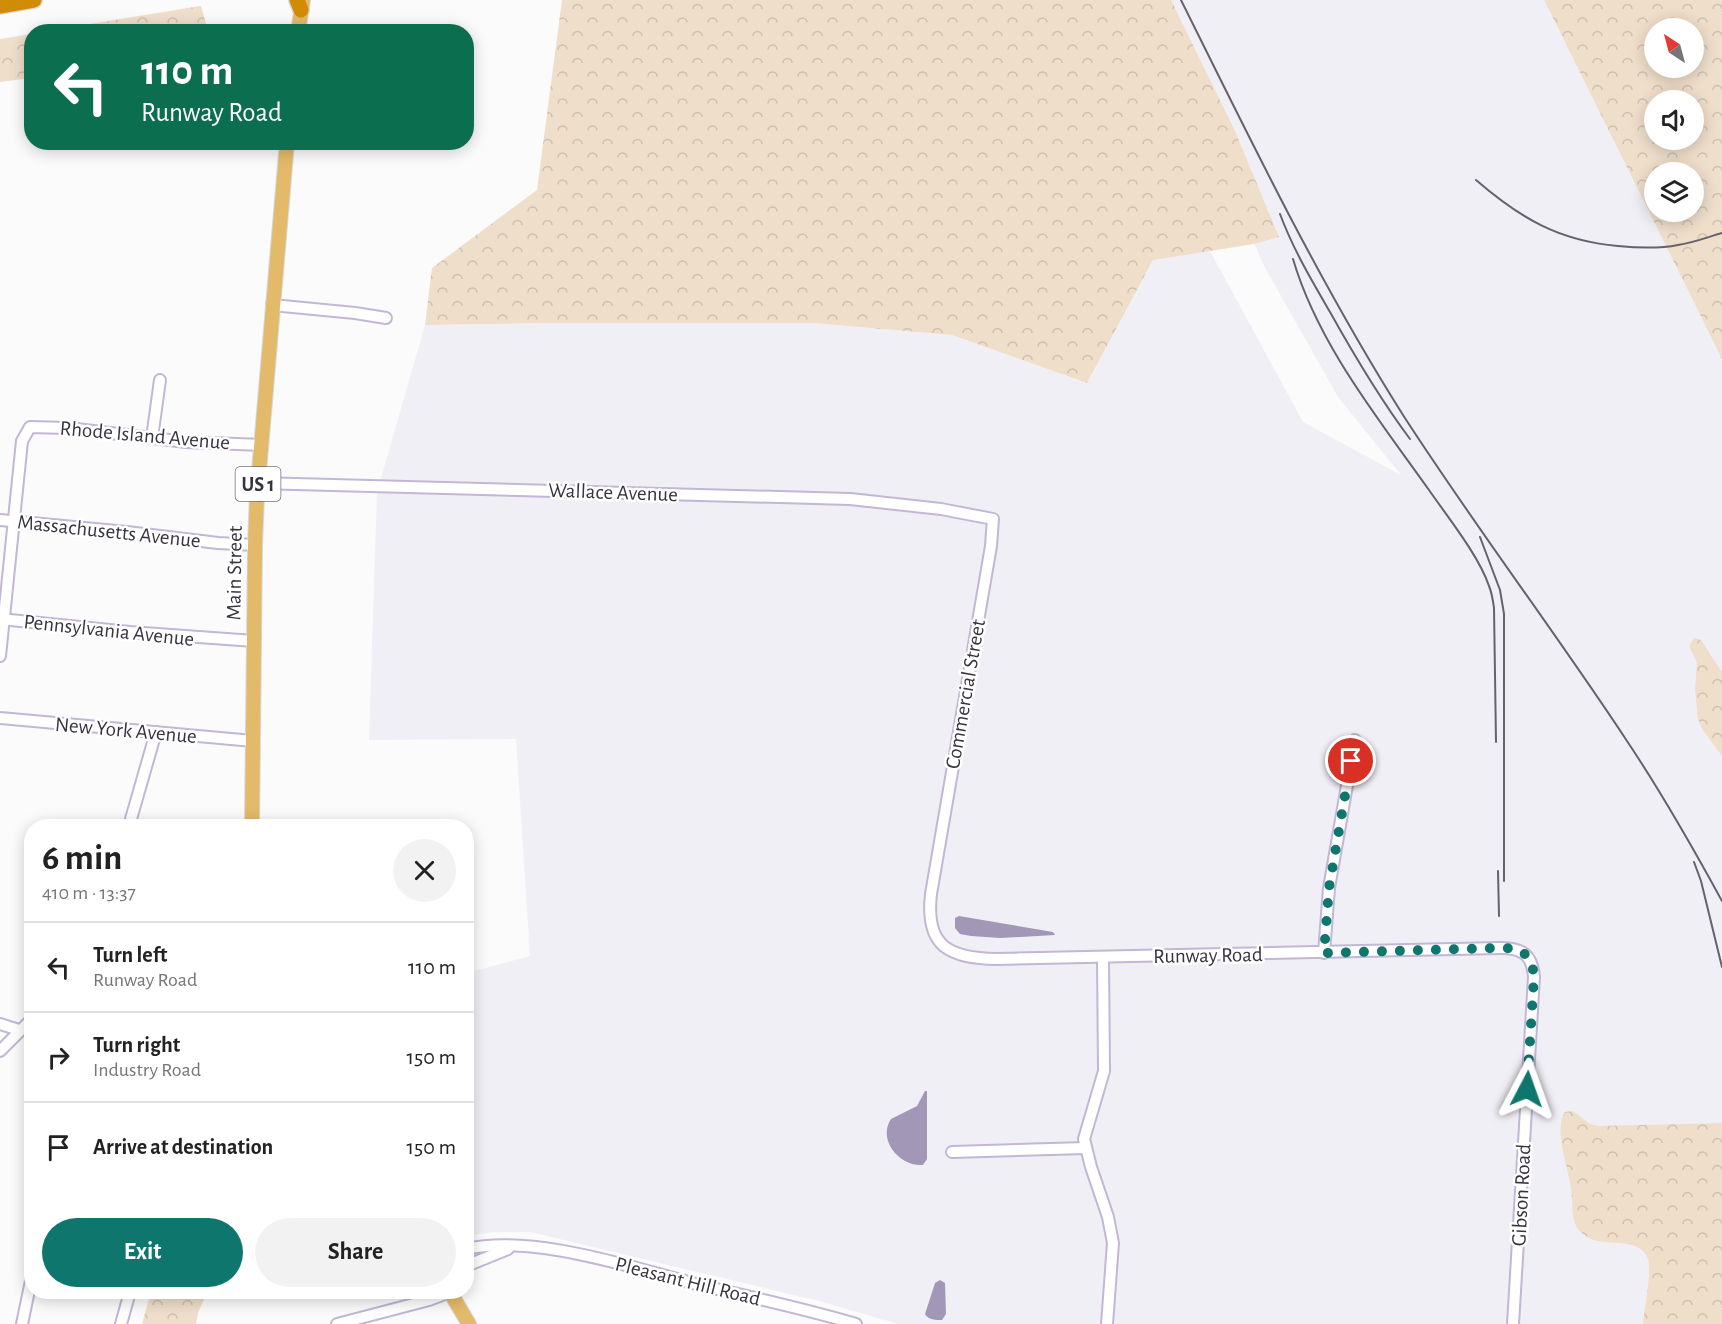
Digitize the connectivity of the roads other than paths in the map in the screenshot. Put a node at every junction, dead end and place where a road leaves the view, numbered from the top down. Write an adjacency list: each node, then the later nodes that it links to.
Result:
1 (34, 0): 3 (highway)
2 (300, 3): 4 (main road)
3 (0, 6)
4 (299, 24)
5 (286, 150): 6 (main road, Main Street / US 1)
6 (272, 305): 7 (street); 10 (main road, Main Street / US 1)
7 (386, 318)
8 (160, 380): 9 (street)
9 (152, 438): 10 (street, Rhode Island Avenue); 14 (street, Rhode Island Avenue)
10 (260, 445): 11 (main road, Main Street / US 1)
11 (258, 483): 12 (street, Wallace Avenue); 15 (main road, Main Street / US 1)
12 (968, 513): 25 (street, Commercial Street)
13 (0, 520): 14 (street, Massachusetts Avenue)
14 (13, 521): 15 (street, Massachusetts Avenue); 16 (street)
15 (255, 545): 17 (main road, Main Street / US 1)
16 (2, 619): 17 (street, Pennsylvania Avenue); 18 (street)
17 (254, 641): 22 (main road, Main Street / US 1)
18 (0, 656)
19 (0, 718): 20 (street, New York Avenue)
20 (156, 732): 22 (street, New York Avenue); 23 (street)
21 (1355, 740): 26 (street)
22 (253, 741): 24 (main road, Main Street / US 1)
23 (131, 819)
24 (252, 819)
25 (931, 894): 27 (street, Runway Road)
26 (1324, 953): 27 (street, Runway Road); 28 (street, Runway Road)
27 (1103, 957): 33 (street)
28 (1529, 958): 48 (street, Gibson Road)
29 (0, 1024): 31 (street)
30 (24, 1026): 31 (street)
31 (20, 1030): 32 (street)
32 (0, 1051)
33 (1086, 1148): 34 (street); 47 (street)
34 (952, 1152)
35 (518, 1247): 36 (street, Pleasant Hill Road); 37 (street, Pleasant Hill Road); 46 (street, Pleasant Hill Road)
36 (474, 1248)
37 (474, 1263)
38 (27, 1299): 42 (street)
39 (128, 1299): 43 (street)
40 (432, 1299): 44 (street)
41 (454, 1299): 45 (main road)
42 (22, 1324)
43 (121, 1324)
44 (337, 1324)
45 (469, 1324)
46 (856, 1324)
47 (1107, 1324)
48 (1513, 1324)

